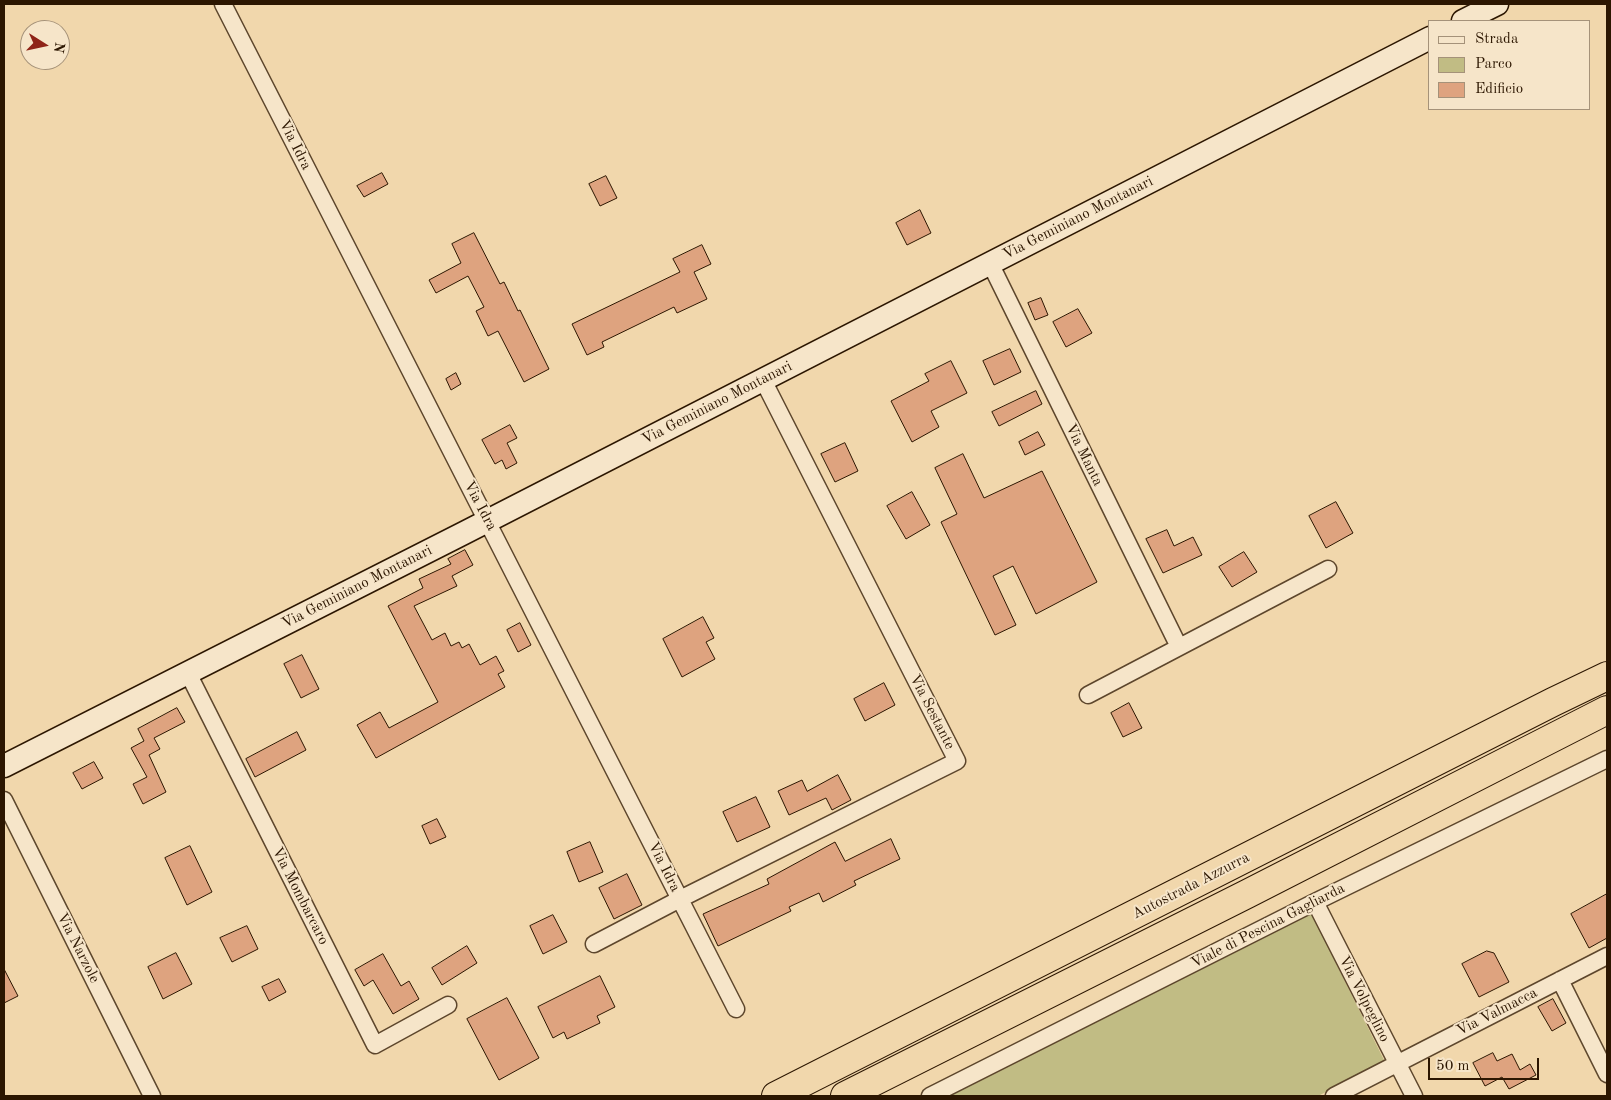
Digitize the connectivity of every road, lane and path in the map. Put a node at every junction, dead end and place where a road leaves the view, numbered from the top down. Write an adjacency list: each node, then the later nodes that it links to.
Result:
1 (223, 4): 7 (street, Via Idra)
2 (1497, 4): 3 (street)
3 (1465, 20)
4 (1428, 39): 5 (street, Via Geminiano Montanari)
5 (990, 263): 6 (street, Via Geminiano Montanari); 9 (street, Via Manta)
6 (763, 380): 7 (street, Via Geminiano Montanari); 17 (street, Via Sestante)
7 (487, 520): 10 (street, Via Geminiano Montanari); 17 (street, Via Idra)
8 (1328, 569): 9 (street)
9 (1179, 647): 12 (street)
10 (188, 673): 15 (street, Via Geminiano Montanari); 22 (street, Via Mombarcaro)
11 (1607, 676): 27 (highway, Autostrada Azzurra)
12 (1088, 695)
13 (1607, 710): 28 (highway)
14 (1607, 759): 18 (street, Viale di Pescina Gagliarda)
15 (4, 766)
16 (4, 800): 26 (street, Via Narzole)
17 (680, 899): 19 (street, Via Sestante); 23 (street, Via Idra)
18 (1315, 902): 24 (street, Via Volpeglino); 29 (street, Viale di Pescina Gagliarda)
19 (594, 944)
20 (1607, 956): 21 (street, Via Valmacca)
21 (1560, 980): 24 (street, Via Valmacca); 25 (street)
22 (448, 1005)
23 (736, 1009)
24 (1397, 1064): 30 (street, Via Valmacca); 31 (street, Via Volpeglino)
25 (1607, 1074)
26 (152, 1096)
27 (776, 1096)
28 (845, 1096)
29 (930, 1096)
30 (1334, 1096)
31 (1414, 1096)

